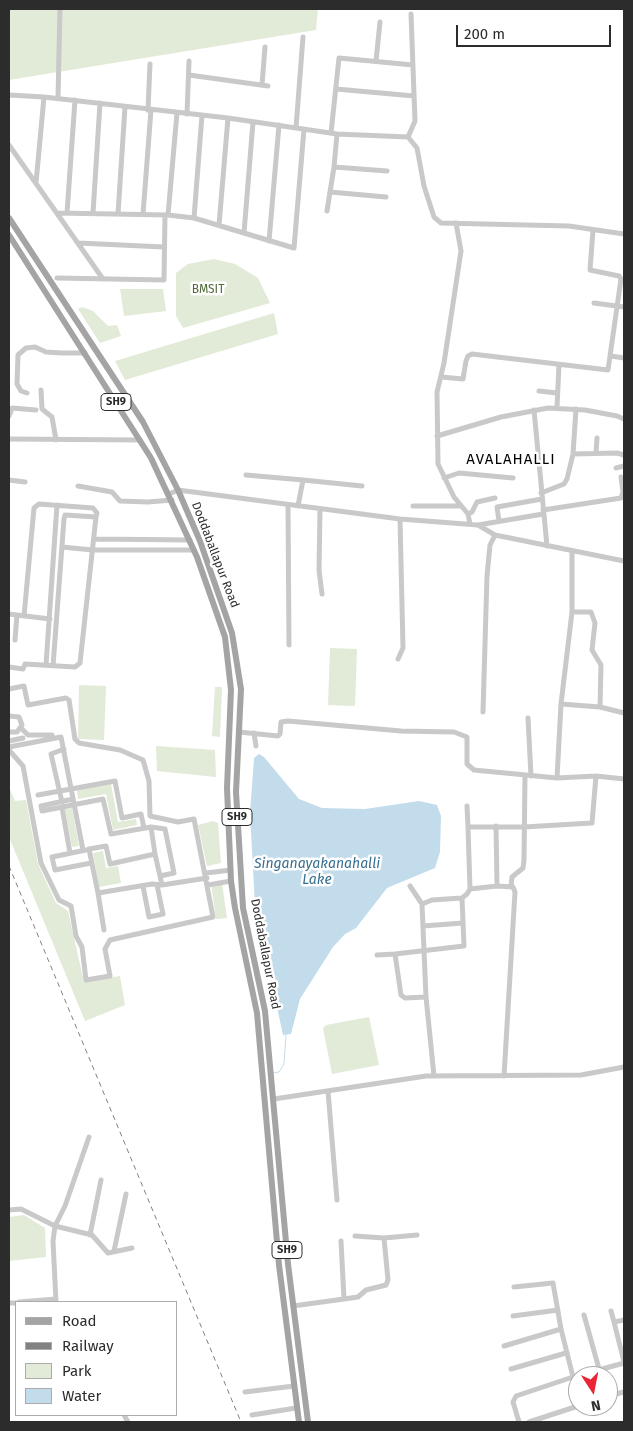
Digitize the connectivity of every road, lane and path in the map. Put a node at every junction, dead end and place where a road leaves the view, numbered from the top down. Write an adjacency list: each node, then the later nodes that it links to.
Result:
1 (60, 9): 17 (street)
2 (411, 14): 9 (street)
3 (380, 22): 7 (street)
4 (303, 37): 28 (street)
5 (265, 47): 11 (street)
6 (189, 61): 10 (street)
7 (376, 61): 9 (street); 13 (street)
8 (150, 64): 21 (street)
9 (413, 65): 15 (street)
10 (189, 75): 11 (street); 23 (street)
11 (262, 85): 12 (street)
12 (268, 86)
13 (336, 89): 15 (street); 30 (street)
14 (9, 95): 16 (street)
15 (414, 96): 31 (street)
16 (44, 97): 17 (street); 35 (street)
17 (58, 98): 18 (street)
18 (75, 100): 19 (street); 40 (street)
19 (100, 104): 20 (street); 41 (street)
20 (125, 107): 21 (street); 42 (street)
21 (150, 110): 22 (street); 43 (street)
22 (177, 113): 23 (street); 44 (street)
23 (187, 114): 24 (street)
24 (202, 115): 25 (street); 46 (street)
25 (228, 118): 26 (street); 48 (street)
26 (253, 122): 27 (street); 50 (street)
27 (279, 125): 28 (street); 53 (street)
28 (296, 128): 29 (street)
29 (304, 129): 30 (street); 53 (street)
30 (334, 134): 31 (street); 33 (street)
31 (408, 137): 47 (street)
32 (9, 145): 35 (street)
33 (334, 167): 34 (street); 36 (street)
34 (387, 171)
35 (36, 183): 39 (street)
36 (330, 192): 37 (street); 38 (street)
37 (386, 197)
38 (327, 211)
39 (57, 213): 40 (street); 54 (street)
40 (67, 213): 41 (street)
41 (93, 213): 42 (street)
42 (118, 214): 43 (street)
43 (143, 214): 44 (street)
44 (167, 215): 46 (street); 55 (street)
45 (9, 218): 96 (main road, Doddaballapur Road / SH9)
46 (194, 218): 48 (street)
47 (456, 223): 49 (street); 66 (street)
48 (219, 226): 50 (street)
49 (593, 230): 51 (street); 56 (street)
50 (244, 233): 53 (street)
51 (624, 234)
52 (9, 235): 62 (main road, Doddaballapur Road / SH9)
53 (269, 241)
54 (78, 243): 55 (street); 58 (street)
55 (164, 247): 58 (street)
56 (622, 276): 60 (street)
57 (57, 278): 58 (street)
58 (103, 279)
59 (594, 303): 60 (street)
60 (617, 306): 61 (street); 63 (street)
61 (624, 307)
62 (85, 353): 69 (street); 81 (main road, Doddaballapur Road / SH9)
63 (611, 356): 64 (street); 65 (street)
64 (624, 358)
65 (559, 365): 66 (street); 70 (street)
66 (441, 377): 77 (street)
67 (41, 390): 80 (street)
68 (539, 391): 70 (street)
69 (27, 393)
70 (557, 393): 71 (street)
71 (557, 408): 72 (street); 74 (street)
72 (576, 409): 76 (street); 83 (street)
73 (36, 410): 75 (street)
74 (534, 410): 77 (street); 97 (street)
75 (9, 416)
76 (624, 419)
77 (437, 436): 89 (street)
78 (597, 438): 82 (street)
79 (9, 439): 80 (street)
80 (56, 440): 81 (street)
81 (140, 440): 98 (main road, Doddaballapur Road / SH9)
82 (596, 453): 83 (street); 84 (street)
83 (573, 454): 97 (street)
84 (624, 455)
85 (624, 466): 86 (street)
86 (616, 468)
87 (246, 475): 92 (street)
88 (621, 477): 107 (street)
89 (444, 478): 90 (street); 105 (street)
90 (513, 478)
91 (9, 480): 93 (street)
92 (303, 480): 95 (street); 103 (street)
93 (25, 482)
94 (78, 486): 98 (street)
95 (362, 486)
96 (178, 490): 98 (street); 102 (street); 145 (main road, Doddaballapur Road / SH9)
97 (541, 493): 100 (street)
98 (170, 497): 116 (main road, Doddaballapur Road / SH9)
99 (495, 498): 108 (street)
100 (542, 500): 107 (street); 111 (street)
101 (56, 505): 109 (street); 127 (street); 128 (street)
102 (288, 505): 103 (street); 131 (street)
103 (298, 506): 106 (street)
104 (413, 506): 105 (street)
105 (460, 506): 108 (street)
106 (320, 508): 110 (street); 123 (street)
107 (543, 512): 111 (street); 117 (street)
108 (468, 514): 112 (street)
109 (96, 517): 115 (street); 118 (street)
110 (400, 519): 112 (street); 132 (street)
111 (499, 521): 113 (street)
112 (470, 524): 113 (street)
113 (478, 525): 114 (street)
114 (495, 535): 117 (street); 139 (street)
115 (94, 539): 116 (street); 119 (street)
116 (190, 540): 120 (main road, Doddaballapur Road / SH9)
117 (547, 546): 121 (street)
118 (62, 547): 119 (street); 129 (street)
119 (93, 550): 120 (street); 134 (street)
120 (194, 550): 173 (main road, Doddaballapur Road / SH9)
121 (572, 551): 122 (street); 124 (street)
122 (624, 561)
123 (322, 594)
124 (572, 612): 137 (street); 138 (street)
125 (9, 614): 126 (street)
126 (17, 615): 127 (street); 130 (street)
127 (24, 616): 128 (street)
128 (48, 619): 129 (street); 133 (street)
129 (56, 620): 134 (street)
130 (15, 640)
131 (289, 645)
132 (398, 659)
133 (46, 665): 134 (street); 135 (street)
134 (53, 666)
135 (9, 667)
136 (9, 689): 175 (street)
137 (561, 704): 138 (street); 156 (street)
138 (600, 707): 140 (street)
139 (483, 712)
140 (624, 713)
141 (9, 716): 143 (street)
142 (528, 718): 154 (street)
143 (21, 728): 144 (street); 147 (street)
144 (9, 732)
145 (239, 732): 146 (street); 198 (main road, Doddaballapur Road / SH9)
146 (254, 733): 150 (street); 153 (street)
147 (61, 737): 151 (street); 152 (street)
148 (23, 738): 149 (street)
149 (9, 741)
150 (256, 746)
151 (9, 748): 178 (street)
152 (64, 749): 158 (street); 159 (street)
153 (525, 776): 154 (street); 167 (street)
154 (532, 776): 156 (street)
155 (596, 776): 156 (street); 157 (street); 167 (street)
156 (557, 778)
157 (624, 779)
158 (71, 789): 159 (street); 161 (street); 168 (street)
159 (60, 792): 160 (street); 162 (street)
160 (38, 795)
161 (74, 802): 162 (street); 168 (street); 169 (street)
162 (62, 804): 170 (street)
163 (467, 806): 166 (street)
164 (496, 826): 166 (street); 167 (street); 181 (street)
165 (151, 827): 168 (street); 171 (street); 174 (street)
166 (468, 827): 183 (street)
167 (524, 827): 182 (street)
168 (144, 828)
169 (86, 850): 170 (street); 171 (street); 172 (street)
170 (70, 853): 172 (street)
171 (156, 854): 174 (street)
172 (92, 863): 184 (street)
173 (231, 870): 175 (street); 176 (main road, Doddaballapur Road / SH9)
174 (160, 876): 177 (street)
175 (206, 876): 177 (street); 178 (street)
176 (232, 881): 178 (street); 213 (main road, Doddaballapur Road / SH9)
177 (159, 885): 179 (street); 179 (street)
178 (208, 885)
179 (142, 886): 184 (street)
180 (410, 886): 186 (street)
181 (497, 886): 182 (street); 183 (street)
182 (511, 887): 196 (street)
183 (470, 889): 185 (street)
184 (98, 893): 189 (street)
185 (462, 898): 186 (street); 187 (street)
186 (422, 904): 188 (street)
187 (463, 923): 188 (street); 190 (street)
188 (423, 926): 190 (street)
189 (104, 930)
190 (424, 951): 191 (street); 193 (street)
191 (395, 954): 192 (street); 193 (street)
192 (377, 956)
193 (426, 997): 195 (street)
194 (624, 1067): 196 (street)
195 (434, 1076): 196 (street); 197 (street)
196 (504, 1076)
197 (328, 1091): 198 (street); 202 (street)
198 (274, 1099): 212 (main road, Doddaballapur Road / SH9)
199 (89, 1137): 204 (street)
200 (101, 1180): 205 (street)
201 (126, 1194): 211 (street)
202 (337, 1200)
203 (9, 1210): 204 (street)
204 (55, 1226): 205 (street); 216 (street)
205 (90, 1235): 211 (street)
206 (417, 1235): 208 (street)
207 (355, 1236): 208 (street)
208 (384, 1238): 215 (street)
209 (341, 1241): 215 (street)
210 (132, 1248): 211 (street)
211 (114, 1251)
212 (288, 1264): 213 (main road); 218 (main road, Doddaballapur Road / SH9)
213 (279, 1265): 234 (main road, Doddaballapur Road / SH9)
214 (514, 1287): 219 (street)
215 (344, 1299): 218 (street)
216 (56, 1300): 217 (street)
217 (37, 1301)
218 (293, 1306): 240 (main road, Doddaballapur Road / SH9)
219 (558, 1310): 222 (street); 225 (street)
220 (611, 1311): 224 (street)
221 (584, 1315): 230 (street)
222 (513, 1316)
223 (624, 1320): 224 (street)
224 (614, 1322): 228 (street)
225 (561, 1329): 226 (street); 227 (street)
226 (504, 1346)
227 (566, 1352): 229 (street); 232 (street)
228 (624, 1362): 231 (street)
229 (570, 1366)
230 (598, 1366)
231 (610, 1366)
232 (511, 1369)
233 (568, 1379): 241 (street)
234 (294, 1386): 235 (street); 236 (main road, Doddaballapur Road / SH9)
235 (245, 1392)
236 (296, 1408): 238 (street); 239 (main road, Doddaballapur Road / SH9)
237 (568, 1409): 242 (street)
238 (252, 1415)
239 (299, 1422)
240 (308, 1422)
241 (519, 1422)
242 (529, 1422)

